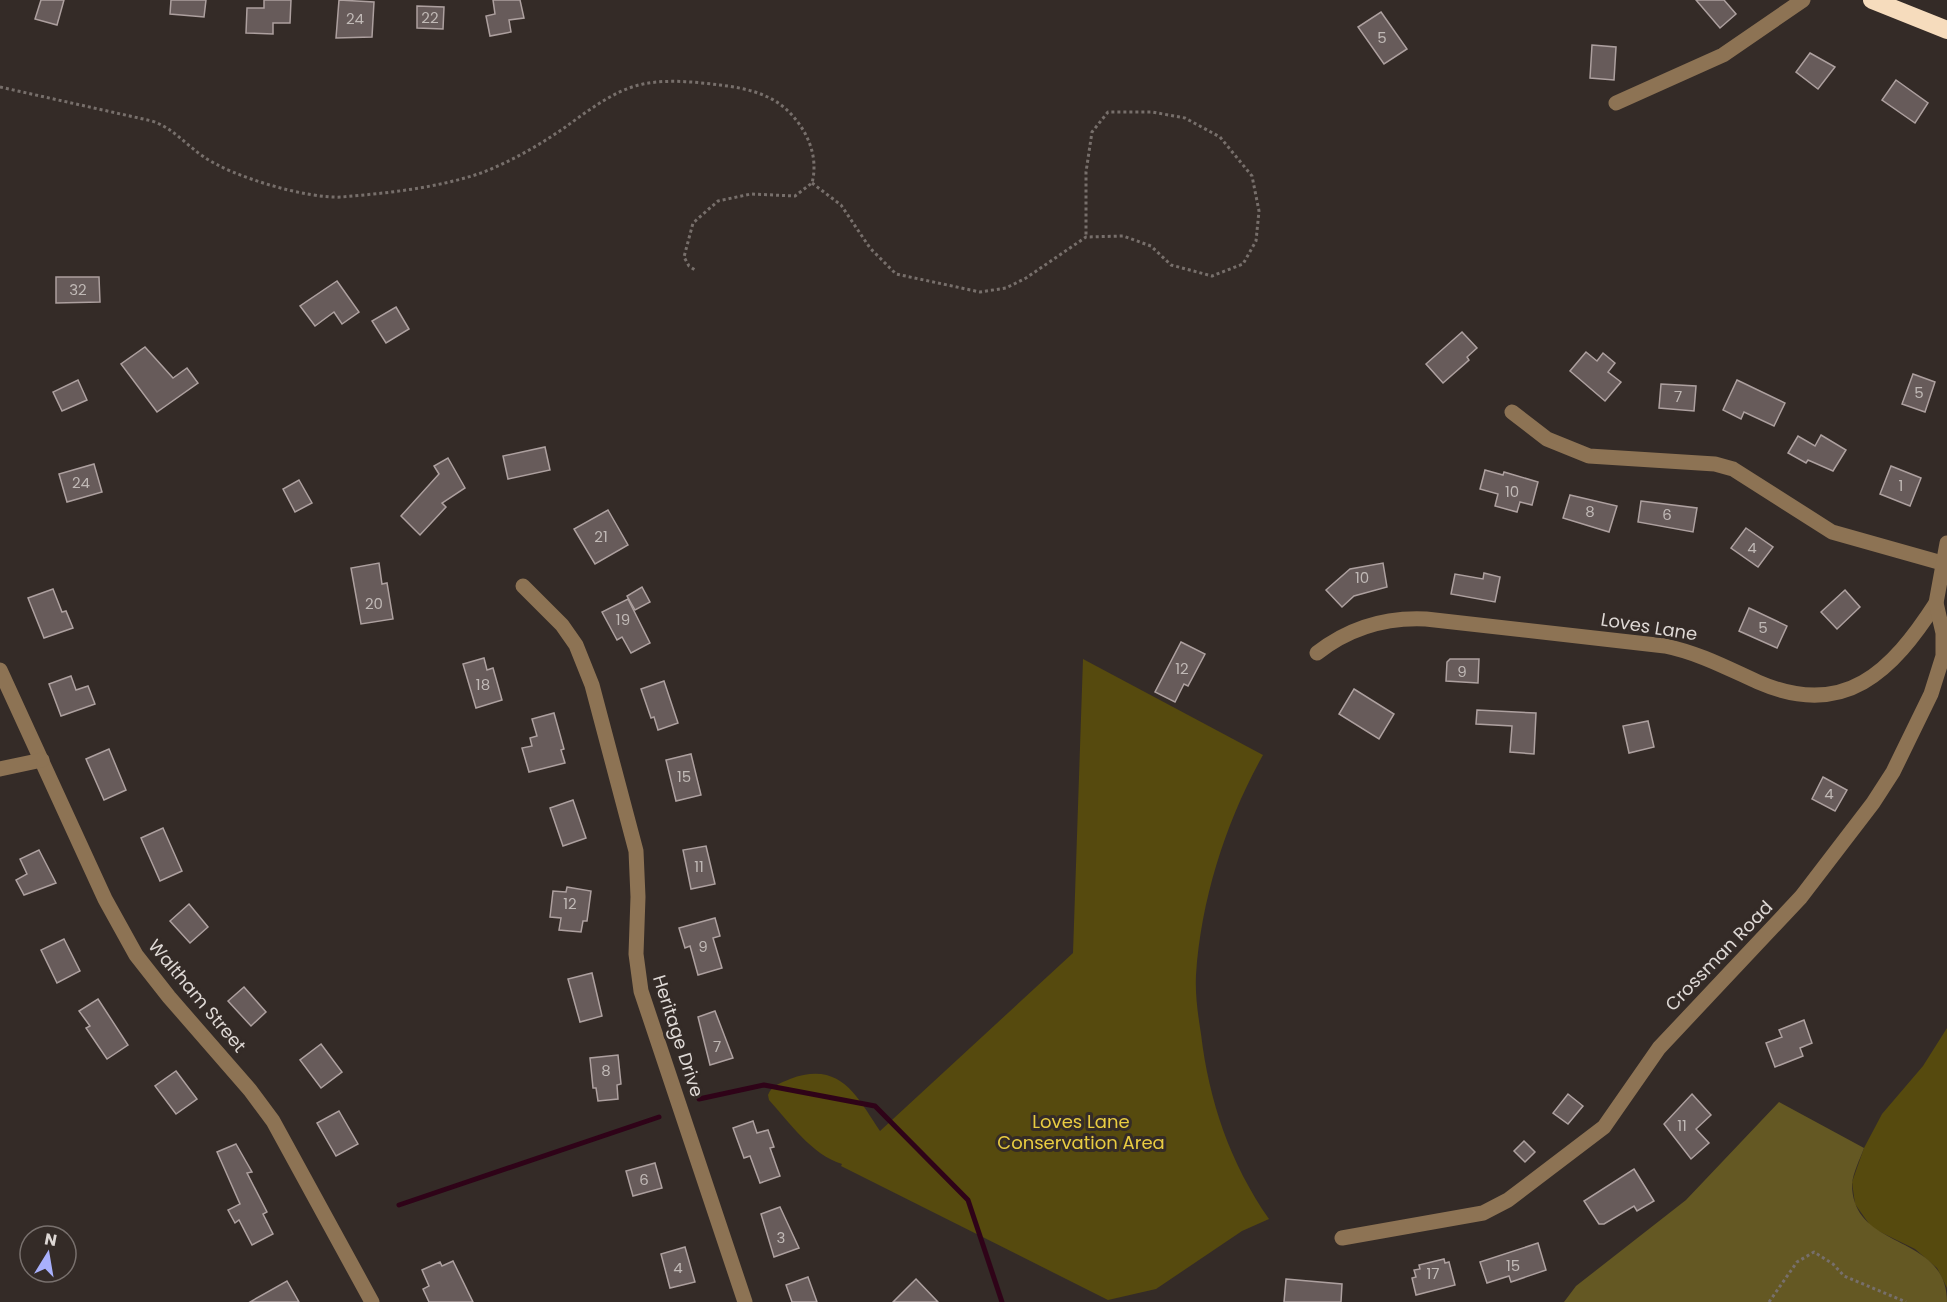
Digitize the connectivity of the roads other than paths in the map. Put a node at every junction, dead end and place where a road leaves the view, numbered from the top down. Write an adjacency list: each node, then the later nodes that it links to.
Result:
1 (1803, 0): 4 (street)
2 (1872, 0): 3 (highway)
3 (1947, 30)
4 (1616, 103)
5 (1512, 412): 7 (street)
6 (1947, 543): 7 (street, Crossman Road)
7 (1942, 563): 9 (street, Crossman Road)
8 (523, 586): 16 (street, Heritage Drive)
9 (1936, 603): 10 (street, Loves Lane); 14 (street, Crossman Road)
10 (1317, 653)
11 (0, 670): 12 (street, Waltham Street)
12 (42, 760): 13 (street); 15 (street, Waltham Street)
13 (0, 769)
14 (1342, 1238)
15 (372, 1302)
16 (745, 1302)

